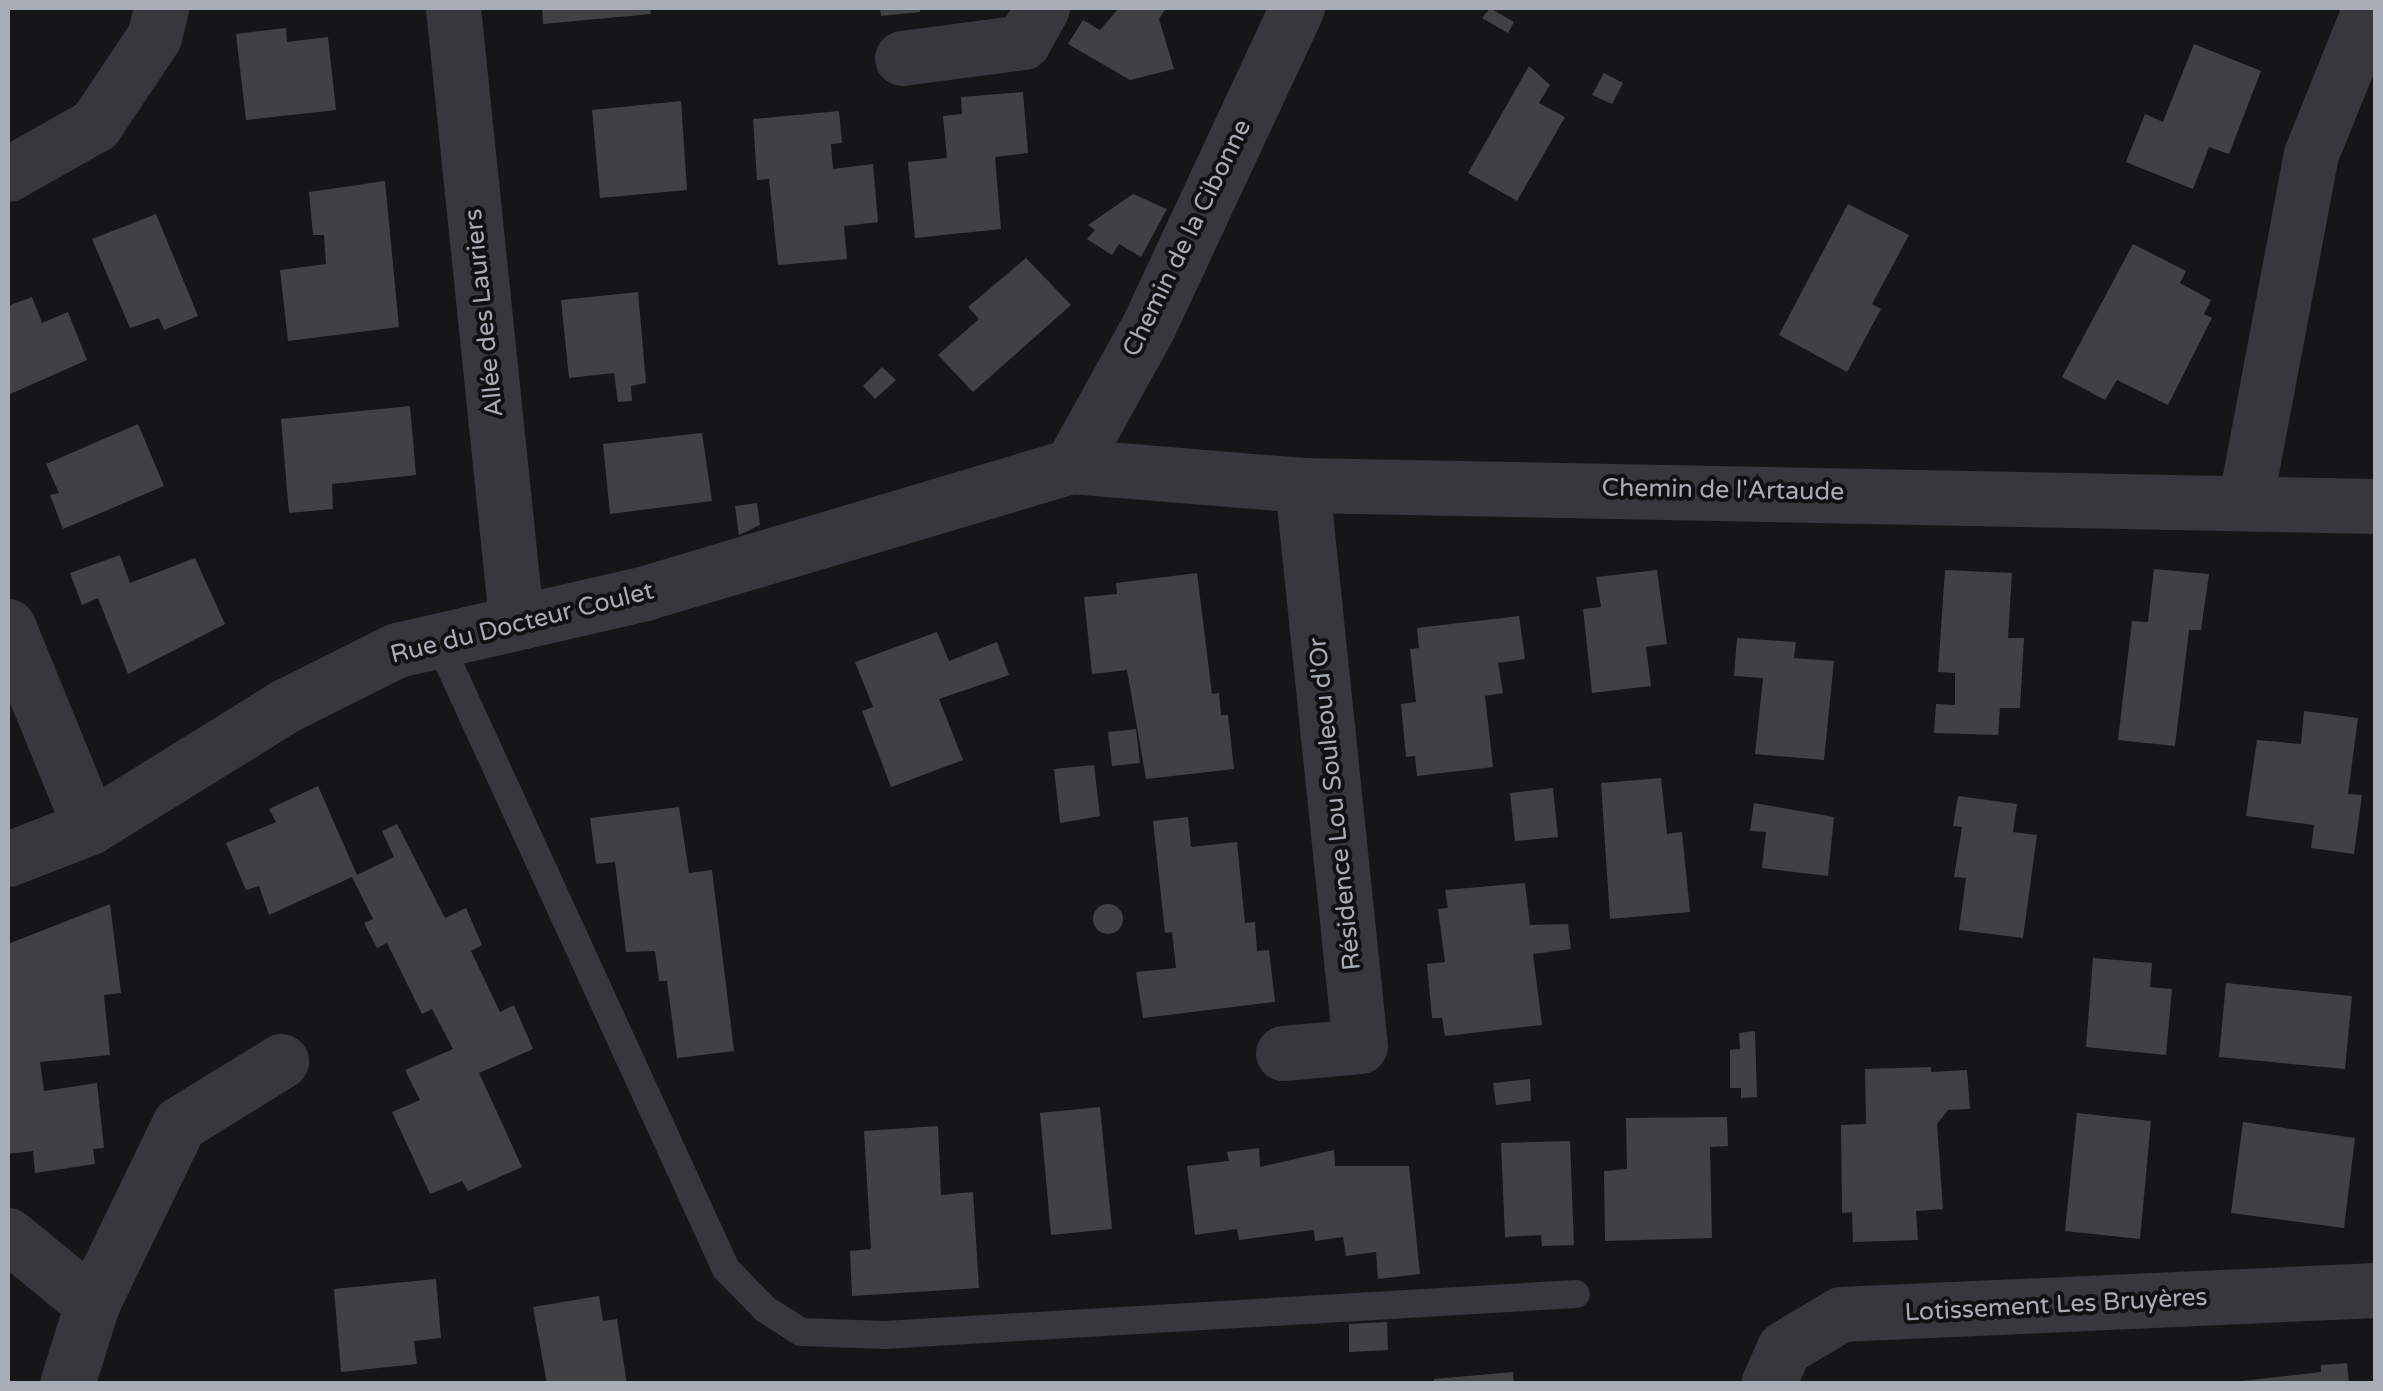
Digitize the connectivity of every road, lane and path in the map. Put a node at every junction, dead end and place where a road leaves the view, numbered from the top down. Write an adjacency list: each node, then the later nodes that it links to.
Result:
1 (161, 8): 7 (street)
2 (453, 8): 12 (street, Allée des Lauriers)
3 (1042, 8): 6 (street)
4 (1298, 8): 8 (street, Chemin de la Cibonne)
5 (2370, 8): 10 (street)
6 (902, 58)
7 (8, 174)
8 (1071, 466): 9 (street, Chemin de l'Artaude); 12 (street, Rue du Docteur Coulet)
9 (1302, 485): 10 (street, Chemin de l'Artaude); 17 (street, Résidence Lou Souleou d'Or)
10 (2245, 503): 11 (street, Chemin de l'Artaude)
11 (2376, 506)
12 (516, 620): 14 (street, Rue du Docteur Coulet)
13 (8, 626): 15 (street)
14 (438, 640): 15 (street, Rue du Docteur Coulet); 21 (lane)
15 (90, 826): 16 (street, Rue du Docteur Coulet)
16 (8, 859)
17 (1283, 1053)
18 (282, 1062): 22 (street)
19 (8, 1235): 22 (street)
20 (2376, 1290): 24 (street, Lotissement Les Bruyères)
21 (1576, 1294)
22 (92, 1304): 23 (street)
23 (67, 1384)
24 (1768, 1384)

